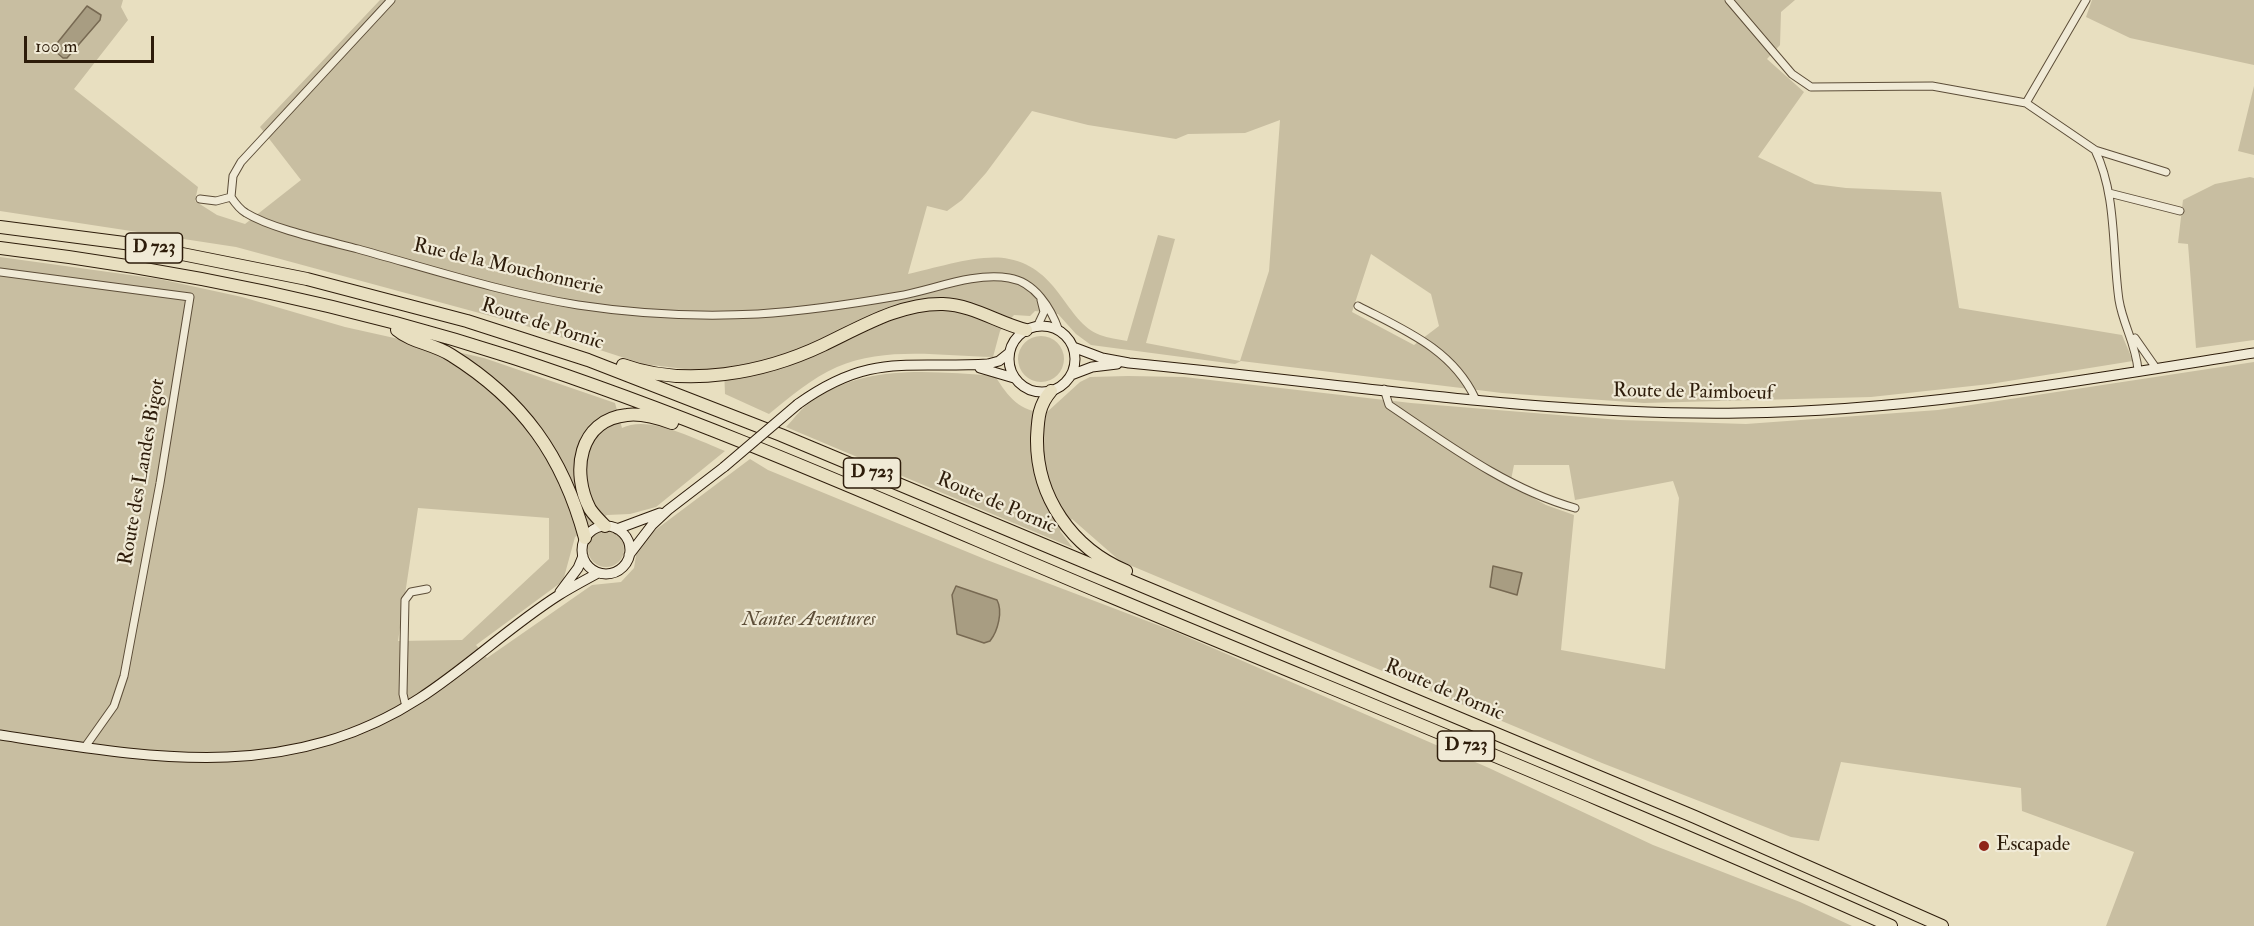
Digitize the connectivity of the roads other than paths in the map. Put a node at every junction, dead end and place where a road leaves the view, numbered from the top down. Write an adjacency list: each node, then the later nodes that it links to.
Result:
1 (390, 0): 8 (street)
2 (1729, 0): 4 (street)
3 (2086, 0): 4 (street)
4 (2026, 103): 5 (street)
5 (2095, 150): 6 (street); 7 (street)
6 (2166, 172)
7 (2109, 193): 10 (street); 18 (street)
8 (231, 197): 9 (street); 14 (street, Rue de la Mouchonnerie)
9 (200, 199)
10 (2180, 211)
11 (0, 226): 23 (highway, Route de Pornic / D 723)
12 (0, 248): 16 (highway, Route de Pornic / D 723)
13 (0, 272): 46 (street, Route des Landes Bigot)
14 (1040, 298): 17 (street); 19 (street, Rue de la Mouchonnerie)
15 (1358, 306): 32 (street)
16 (386, 321): 33 (highway, Route de Pornic / D 723); 37 (highway)
17 (1032, 328): 19 (street); 22 (street); 23 (highway)
18 (2128, 329): 26 (street); 27 (street)
19 (1059, 331): 20 (street)
20 (1073, 347): 24 (street, Route de Paimboeuf); 28 (street)
21 (2254, 352): 26 (street, Route de Paimboeuf)
22 (1009, 353): 25 (street); 29 (street)
23 (588, 360): 42 (highway, Route de Pornic / D 723)
24 (1129, 363): 28 (street, Route de Paimboeuf); 30 (street, Route de Paimboeuf)
25 (967, 365): 29 (street); 35 (street, bridge)
26 (2156, 368): 27 (street, Route de Paimboeuf)
27 (2138, 370): 32 (street, Route de Paimboeuf)
28 (1071, 375): 31 (street)
29 (1014, 378): 31 (street)
30 (1384, 389): 32 (street, Route de Paimboeuf); 34 (street)
31 (1051, 391): 42 (highway)
32 (1475, 398)
33 (736, 441): 36 (highway); 47 (highway, Route de Pornic / D 723)
34 (1575, 508)
35 (668, 510): 36 (street); 38 (street)
36 (611, 527): 37 (street); 38 (street)
37 (585, 538): 39 (street)
38 (629, 555): 40 (street)
39 (583, 556): 40 (street); 43 (street)
40 (598, 573): 43 (street)
41 (427, 589): 44 (street)
42 (1154, 591): 48 (highway, Route de Pornic / D 723)
43 (558, 596): 44 (street)
44 (406, 707): 46 (street)
45 (0, 735): 46 (street)
46 (86, 747)
47 (1891, 926)
48 (1942, 926)

